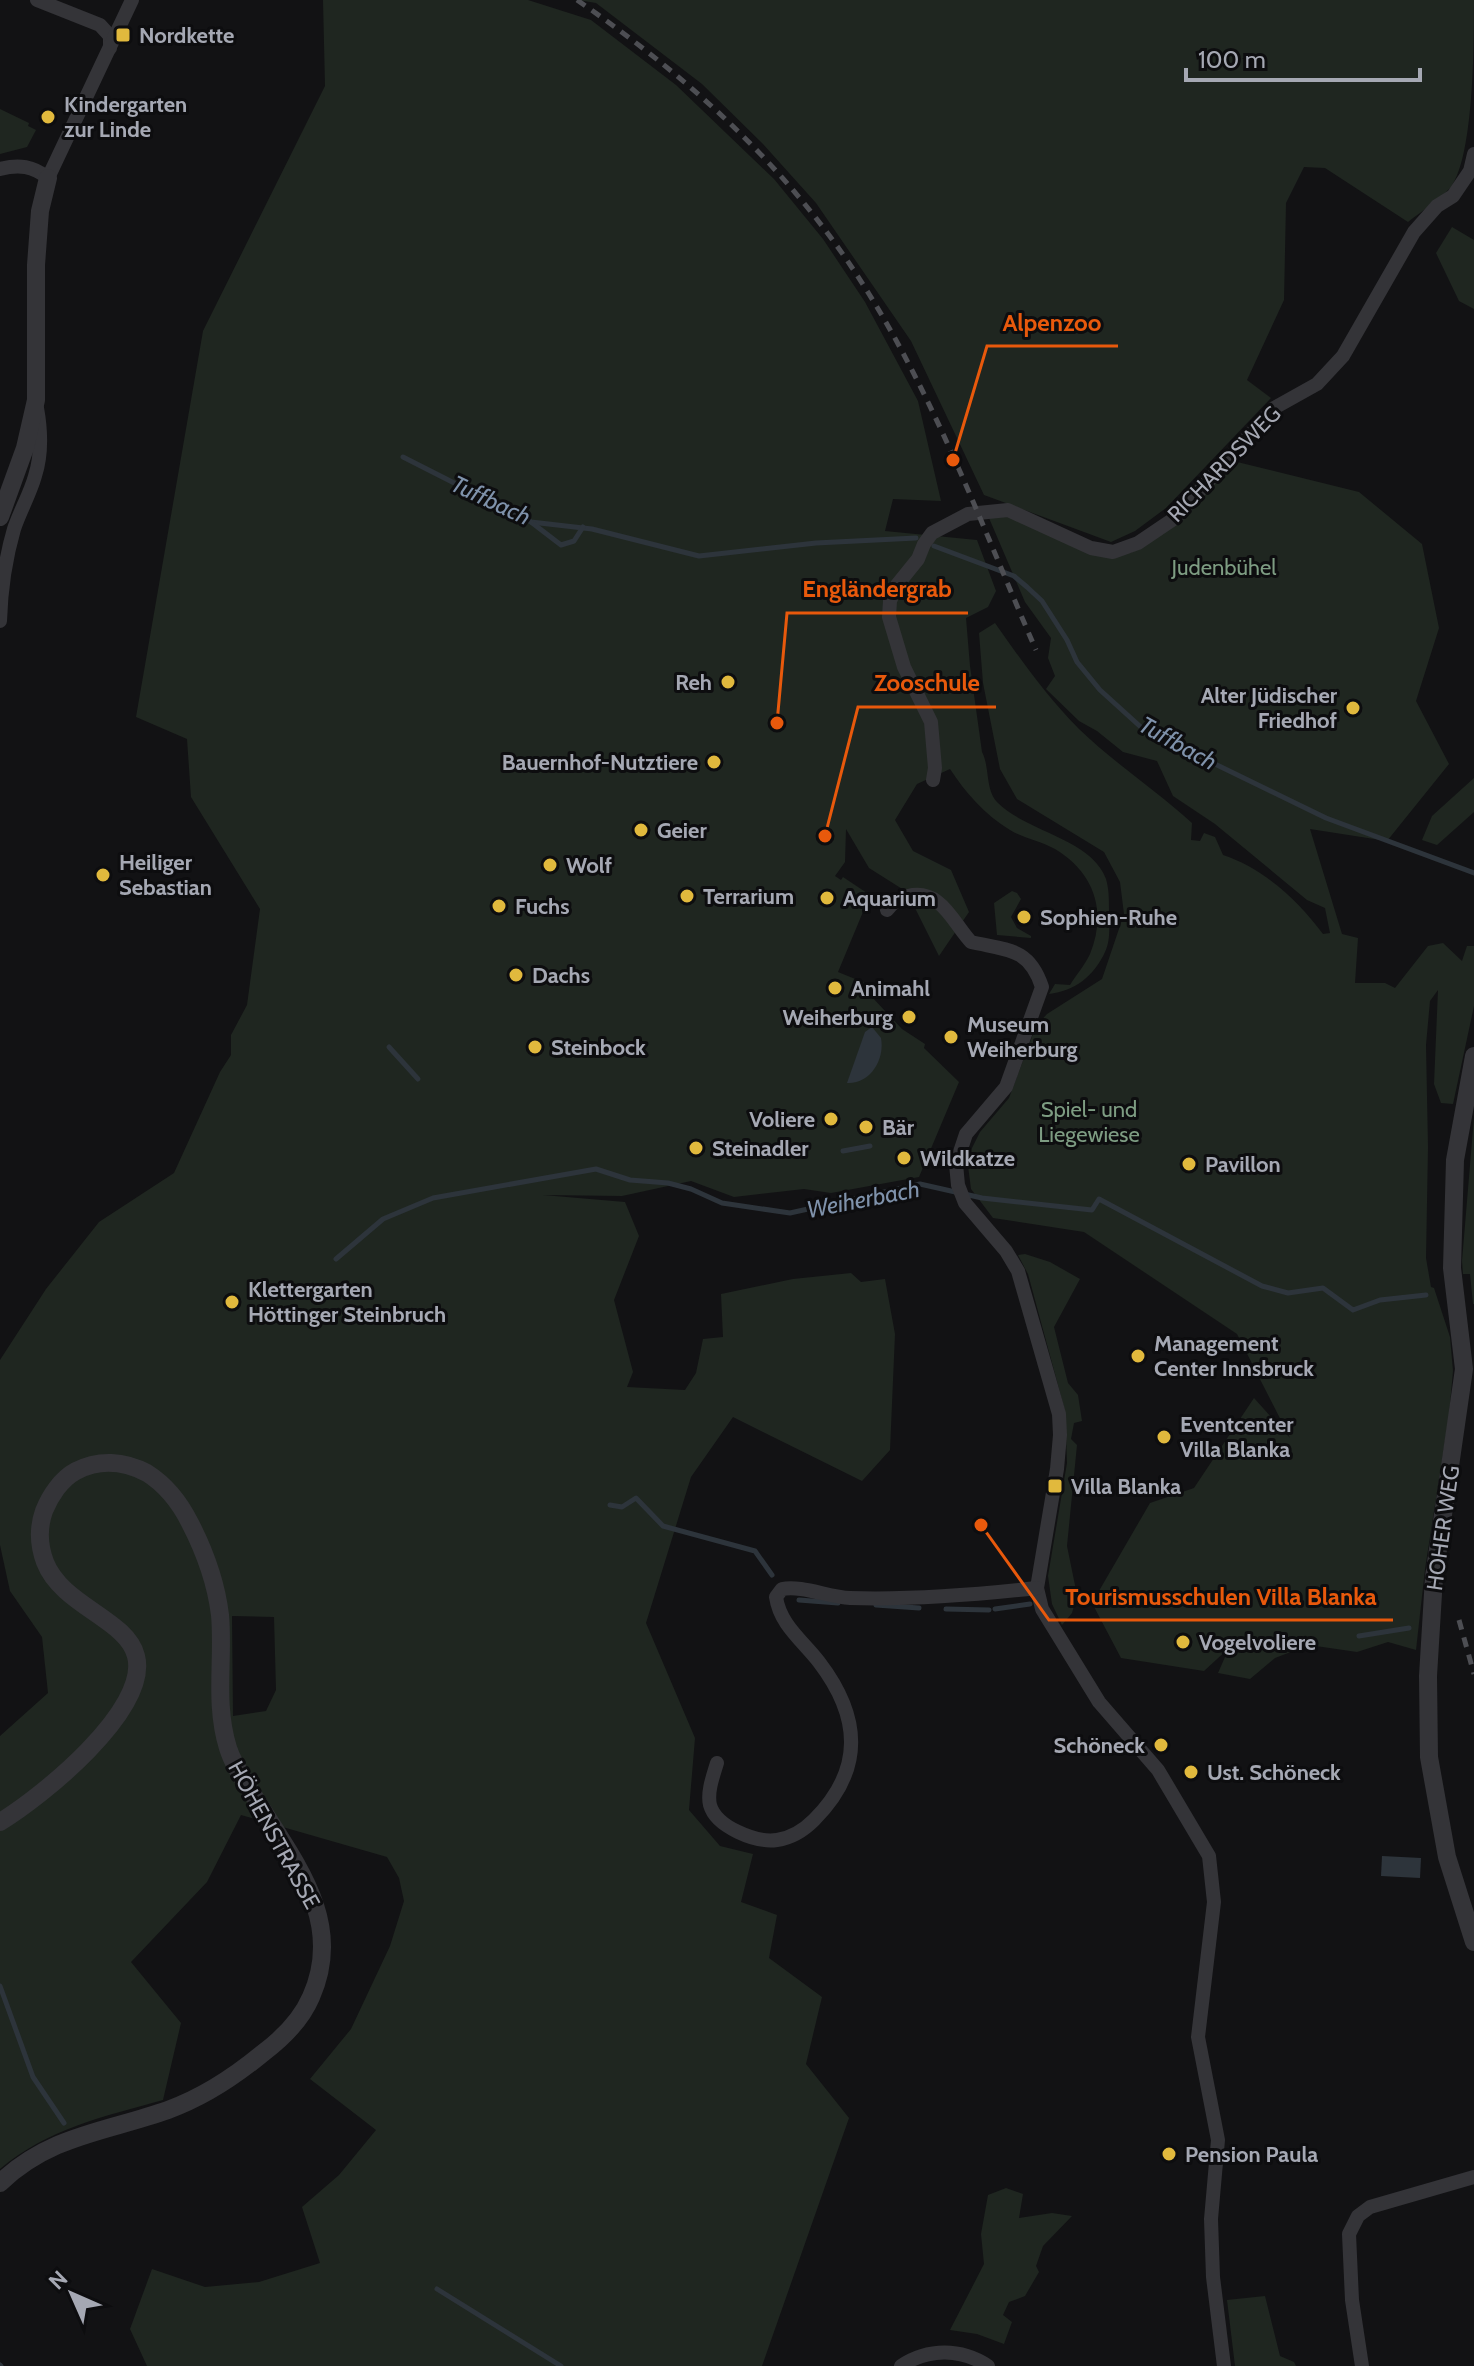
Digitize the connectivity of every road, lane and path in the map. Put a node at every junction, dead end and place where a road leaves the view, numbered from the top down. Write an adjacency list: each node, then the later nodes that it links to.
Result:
1 (37, 0): 3 (street)
2 (132, 0): 3 (street)
3 (110, 48): 6 (street)
4 (1474, 154): 10 (street, RICHARDSWEG)
5 (0, 169): 6 (street)
6 (48, 178): 7 (street)
7 (36, 400): 8 (street); 9 (street)
8 (0, 517)
9 (0, 621)
10 (933, 780)
11 (887, 910): 13 (street)
12 (1474, 1056): 16 (street, HOHER WEG)
13 (1037, 1588): 14 (street); 21 (street)
14 (717, 1763)
15 (0, 1822): 18 (street, HÖHENSTRASSE)
16 (1474, 1942)
17 (1474, 2177): 22 (street)
18 (0, 2183)
19 (901, 2366): 20 (street)
20 (988, 2366)
21 (1224, 2366)
22 (1362, 2366)

